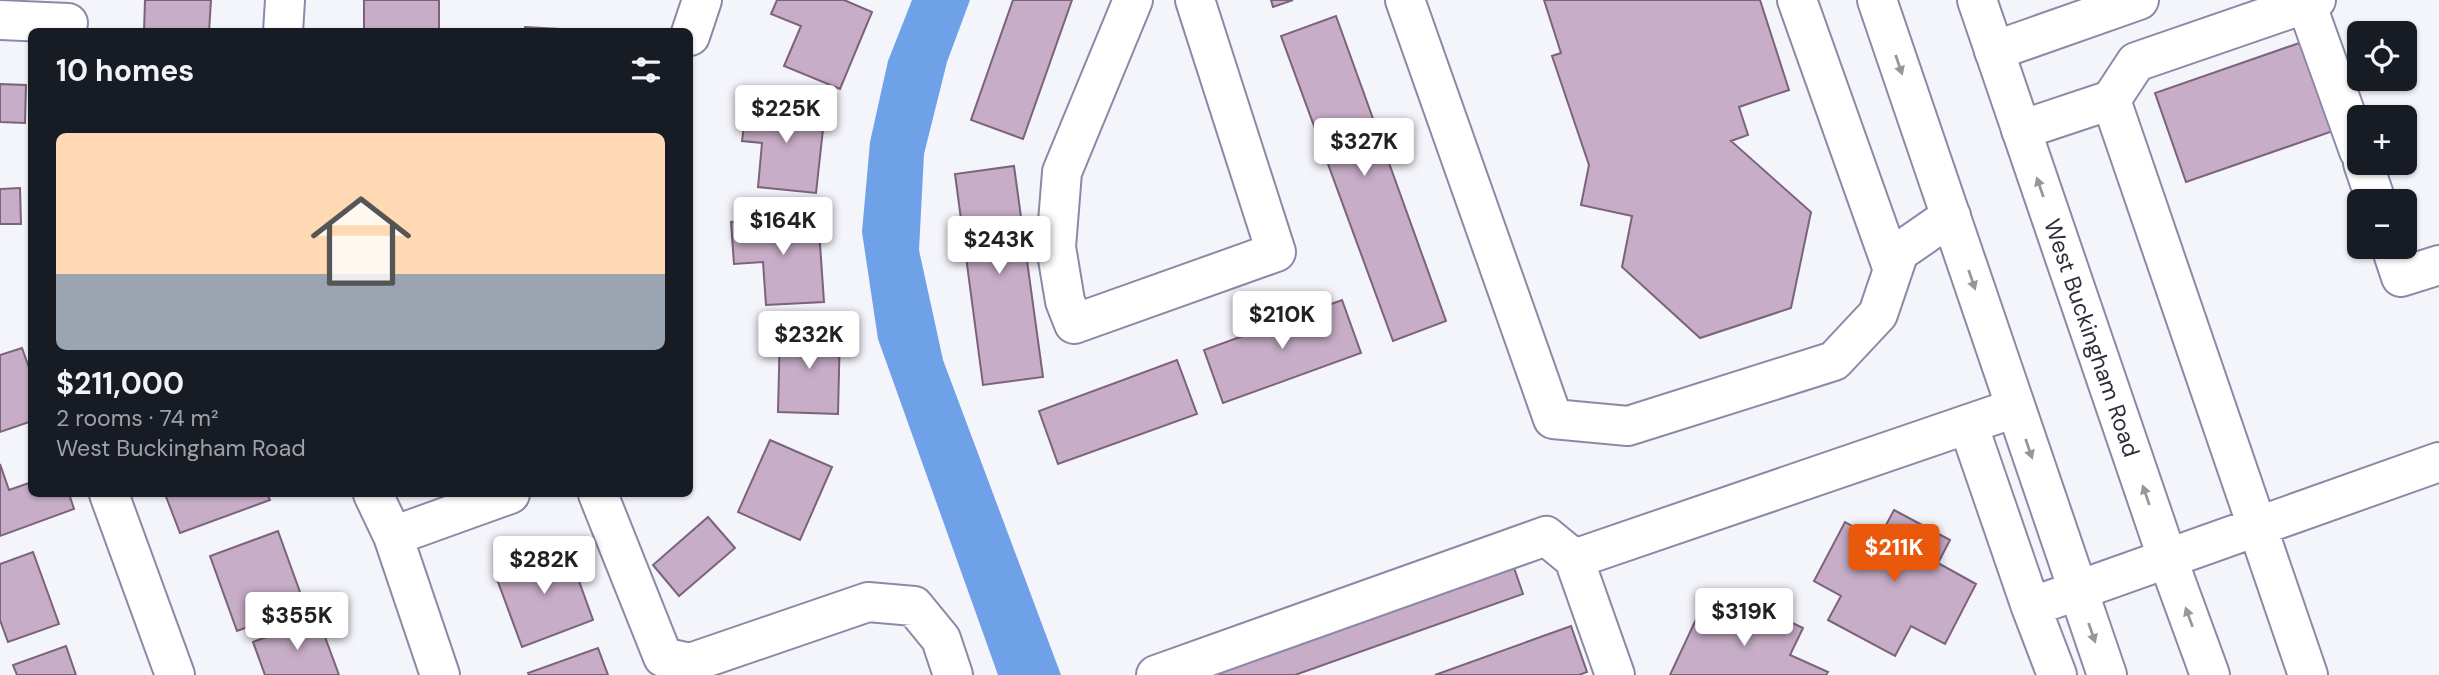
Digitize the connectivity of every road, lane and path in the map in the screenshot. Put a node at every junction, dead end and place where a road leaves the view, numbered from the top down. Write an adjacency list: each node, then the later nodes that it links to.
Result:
1 (285, 0): 13 (main road)
2 (702, 0): 14 (main road)
3 (1133, 0): 4 (main road)
4 (1195, 0)
5 (1405, 0): 22 (main road)
6 (1797, 0): 22 (main road)
7 (1877, 0): 19 (main road, one-way to 19)
8 (1976, 0): 15 (main road, West Buckingham Road)
9 (2139, 0): 15 (main road)
10 (2311, 2): 16 (main road); 17 (main road)
11 (68, 18): 12 (main road)
12 (0, 20)
13 (283, 28)
14 (693, 28)
15 (1994, 51): 18 (main road, West Buckingham Road)
16 (2111, 100): 18 (main road); 30 (main road)
17 (2347, 114)
18 (2021, 130): 33 (main road, West Buckingham Road, one-way to 18)
19 (1951, 216): 22 (main road); 23 (main road, one-way to 23)
20 (2395, 259): 21 (main road)
21 (2439, 265)
22 (1893, 270)
23 (2015, 408): 24 (main road); 34 (main road, one-way to 34)
24 (1968, 424): 32 (main road); 35 (main road)
25 (2439, 462): 30 (main road)
26 (110, 497): 36 (main road)
27 (374, 497): 31 (main road)
28 (502, 497): 31 (main road)
29 (599, 497): 38 (main road)
30 (2258, 527): 33 (main road); 44 (main road)
31 (393, 536): 37 (main road)
32 (1574, 559): 39 (main road); 40 (main road)
33 (2168, 559): 34 (main road); 43 (main road, West Buckingham Road, one-way to 33)
34 (2078, 592): 35 (main road); 42 (main road, one-way to 42)
35 (2031, 607): 41 (main road)
36 (174, 675)
37 (440, 675)
38 (953, 675)
39 (1156, 675)
40 (1615, 675)
41 (2057, 675)
42 (2107, 675)
43 (2210, 675)
44 (2308, 675)

